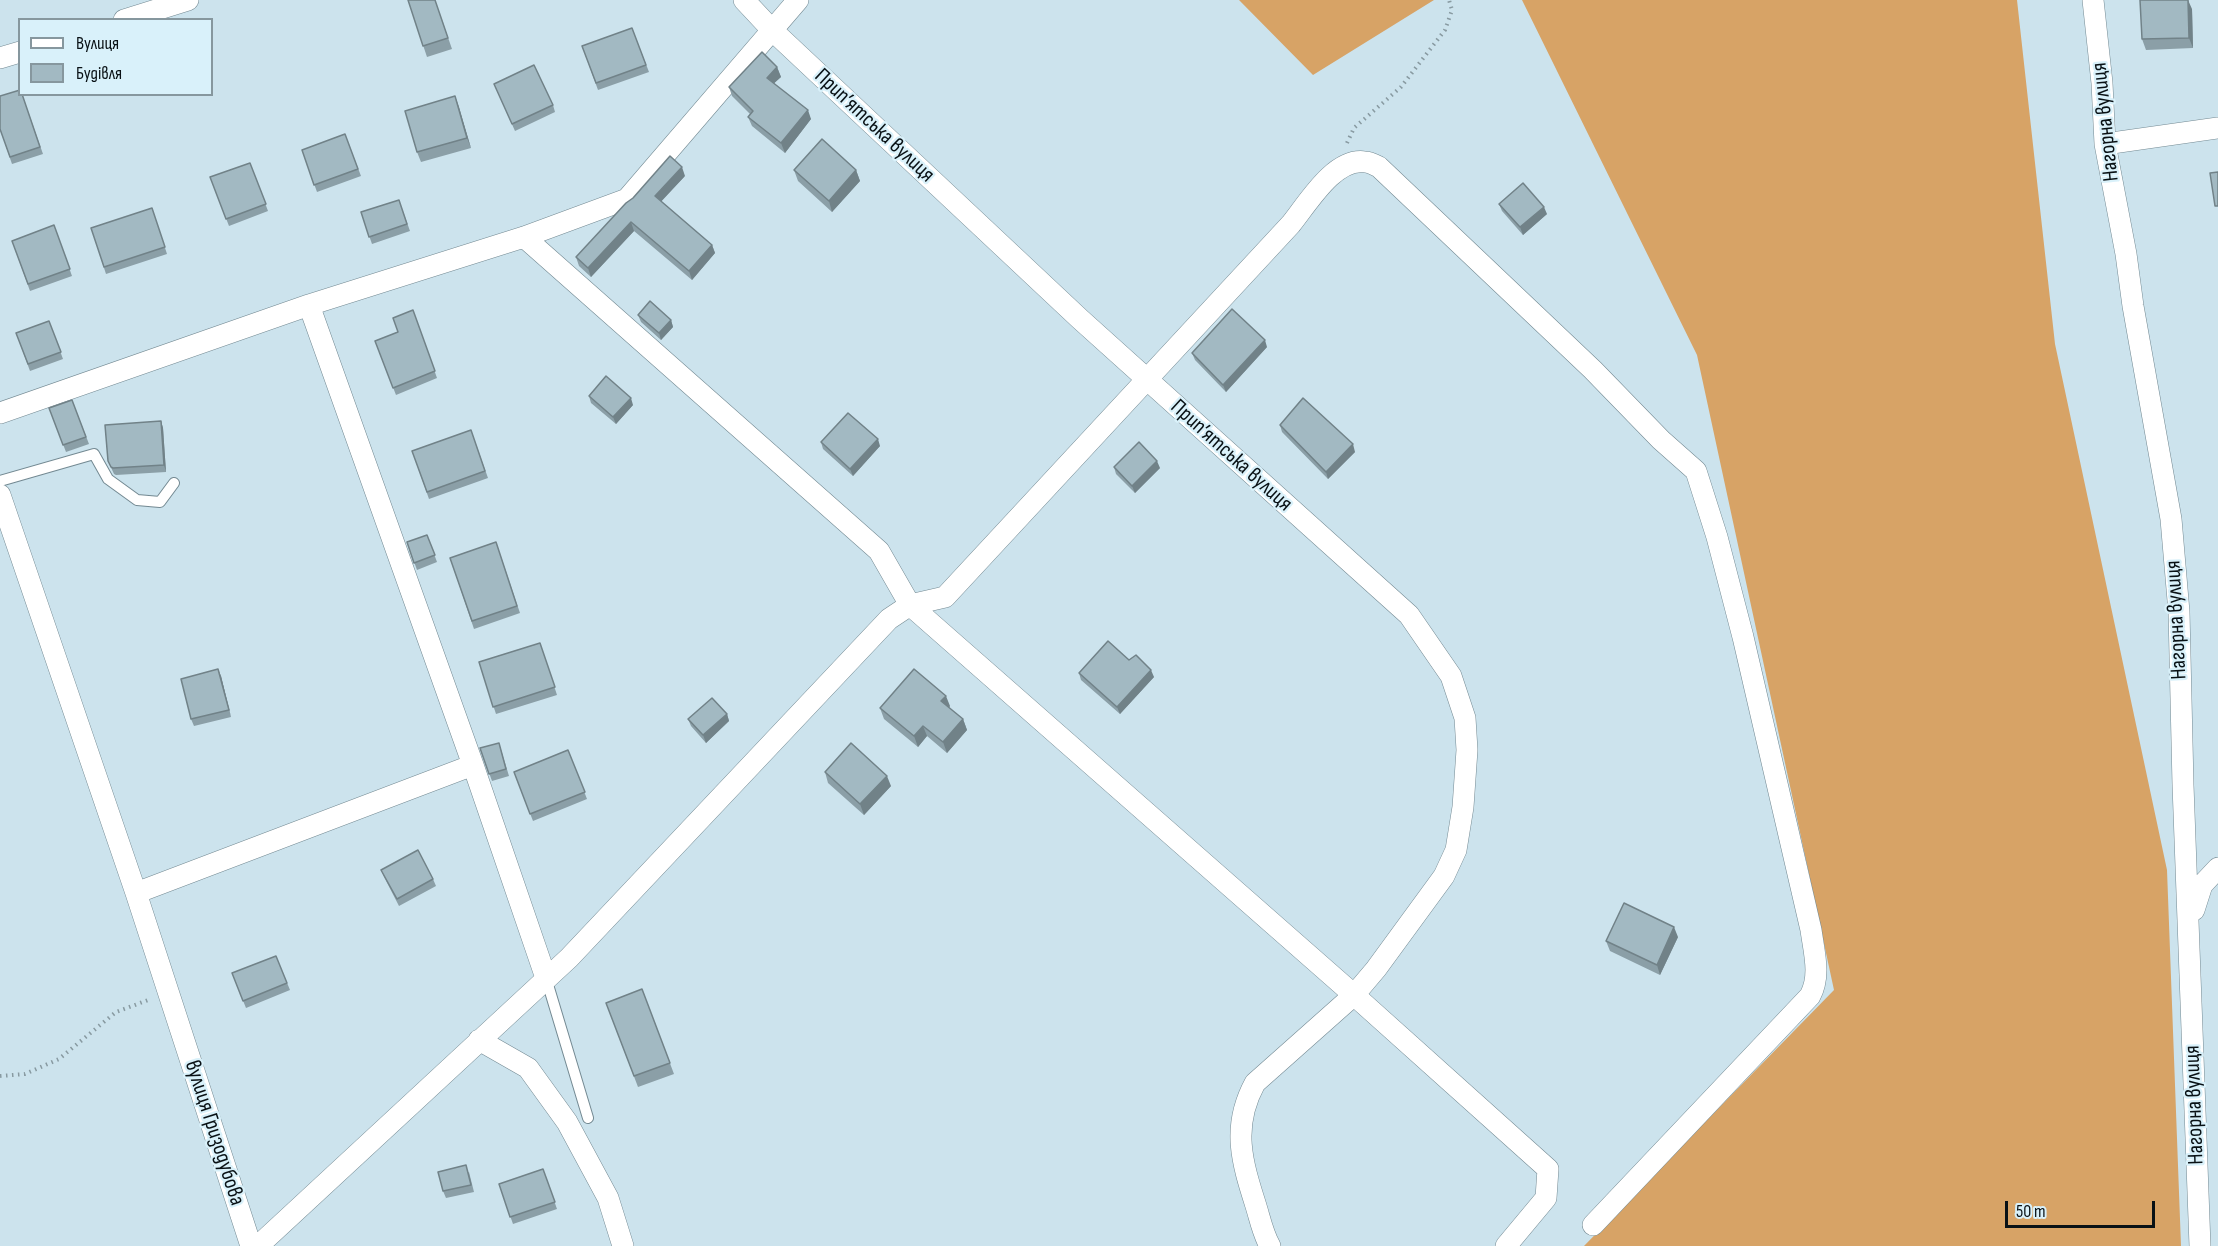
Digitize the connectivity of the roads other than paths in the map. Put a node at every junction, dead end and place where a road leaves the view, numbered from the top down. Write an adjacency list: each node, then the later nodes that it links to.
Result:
1 (188, 0): 5 (street)
2 (744, 0): 6 (street, Прип’ятська вулиця)
3 (798, 0): 6 (street)
4 (2093, 0): 10 (street, Нагорна вулиця)
5 (130, 18)
6 (772, 30): 11 (street); 13 (street, Прип’ятська вулиця)
7 (18, 53): 8 (street)
8 (0, 58)
9 (2218, 128): 10 (street)
10 (2105, 144): 22 (street, Нагорна вулиця)
11 (524, 237): 12 (street); 18 (street)
12 (309, 305): 14 (street); 19 (street)
13 (1147, 380): 18 (street); 24 (street, Прип’ятська вулиця); 27 (street)
14 (0, 413)
15 (0, 481): 16 (lane)
16 (174, 483)
17 (0, 495): 21 (street, вулиця Гризодубова)
18 (910, 605): 23 (street); 24 (street)
19 (473, 765): 21 (street); 23 (street)
20 (2218, 868): 22 (street)
21 (136, 893): 28 (street, вулиця Гризодубова)
22 (2189, 928): 33 (street, Нагорна вулиця)
23 (546, 978): 25 (street); 26 (lane)
24 (1354, 994): 31 (street, Прип’ятська вулиця); 32 (street)
25 (479, 1041): 29 (street); 30 (street)
26 (588, 1118)
27 (1593, 1225)
28 (251, 1246)
29 (258, 1246)
30 (623, 1246)
31 (1270, 1246)
32 (1506, 1246)
33 (2200, 1246)

